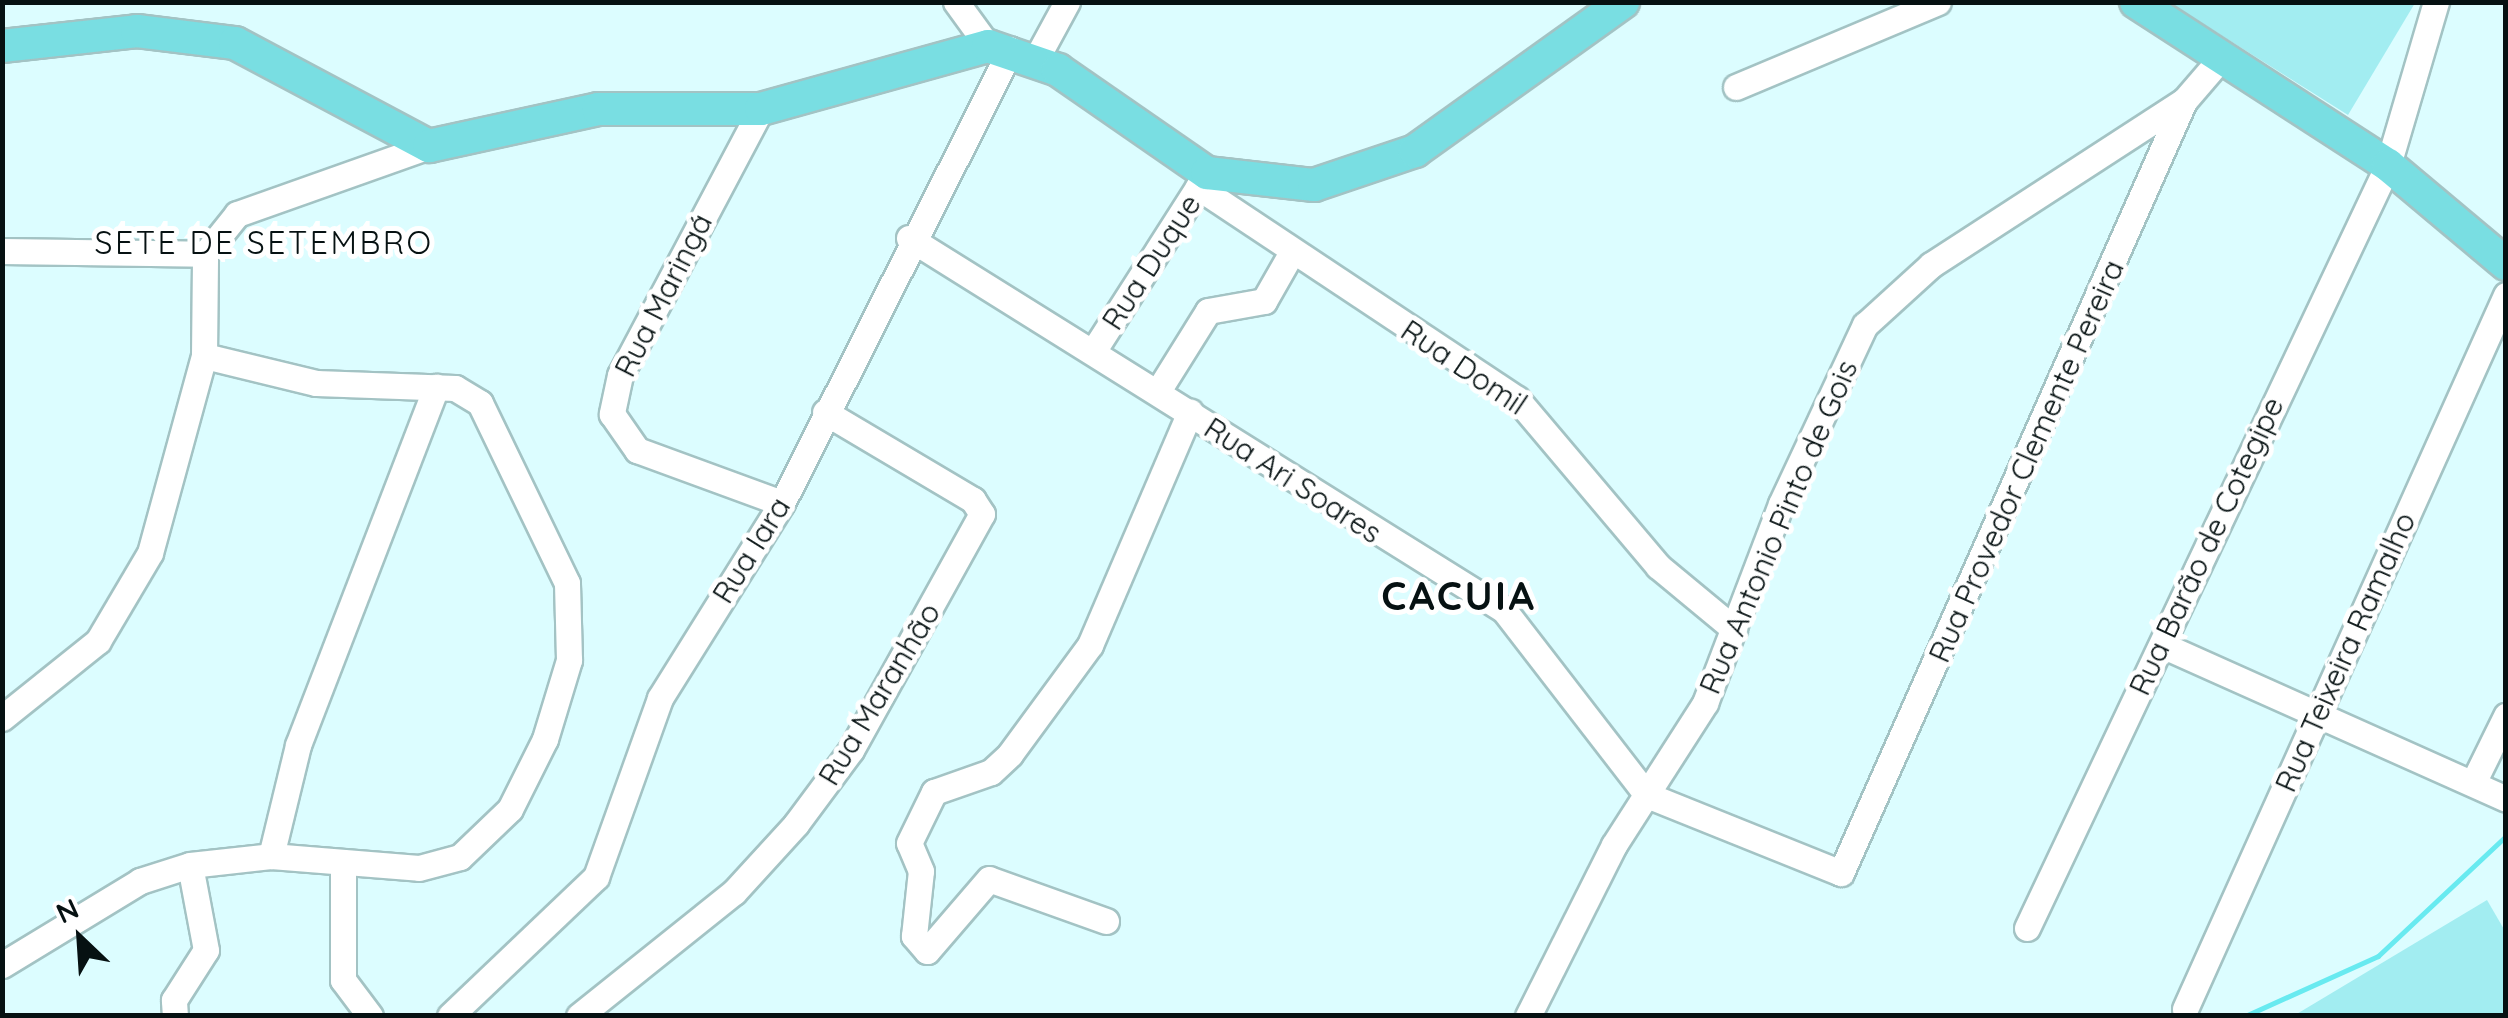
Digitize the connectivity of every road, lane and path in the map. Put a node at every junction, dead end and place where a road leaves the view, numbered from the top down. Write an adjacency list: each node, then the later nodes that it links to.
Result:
1 (956, 2): 8 (street)
2 (1066, 2): 8 (street, Rua Iara)
3 (1623, 2): 15 (main road)
4 (1938, 2): 10 (street)
5 (2136, 2): 9 (main road)
6 (2436, 2): 14 (street, Rua Barão de Cotegipe)
7 (2, 46): 13 (main road)
8 (1012, 51): 12 (main road); 15 (main road); 16 (street, Rua Iara)
9 (2221, 58): 11 (street, Rua Provedor Clemente Pereira); 14 (main road)
10 (1736, 87)
11 (2184, 102): 29 (street, Rua Antonio Pinto de Gois); 35 (street, Rua Provedor Clemente Pereira)
12 (762, 110): 13 (main road); 28 (street, Rua Maringá)
13 (430, 146): 19 (street)
14 (2388, 166): 20 (main road); 30 (street, Rua Barão de Cotegipe)
15 (1203, 180): 18 (street, Rua Domil); 22 (street, Rua Duque)
16 (909, 238): 22 (street, Rua Ari Soares); 26 (street, Rua Iara)
17 (2, 252): 19 (street)
18 (1292, 252): 25 (street); 29 (street, Rua Domil)
19 (205, 254): 23 (street)
20 (2506, 264)
21 (2506, 295): 31 (street, Rua Teixeira Ramalho)
22 (1094, 350): 25 (street, Rua Ari Soares)
23 (204, 356): 24 (street); 33 (street)
24 (436, 388): 37 (street); 38 (street)
25 (1158, 391): 27 (street, Rua Ari Soares)
26 (825, 412): 28 (street, Rua Iara); 47 (street, Rua Maranhão)
27 (1190, 412): 35 (street, Rua Ari Soares); 40 (street)
28 (782, 503): 46 (street, Rua Iara)
29 (1734, 630): 35 (street, Rua Antonio Pinto de Gois)
30 (2162, 645): 31 (street); 41 (street, Rua Barão de Cotegipe)
31 (2318, 712): 34 (street); 43 (street, Rua Teixeira Ramalho)
32 (2506, 716): 34 (street)
33 (2, 718)
34 (2474, 783): 36 (street)
35 (1647, 795): 48 (street, Rua Antonio Pinto de Gois)
36 (2506, 799)
37 (271, 856): 38 (street); 39 (street)
38 (343, 862): 45 (street)
39 (190, 866): 42 (street); 44 (street)
40 (1106, 920)
41 (2027, 928)
42 (2, 965)
43 (2185, 1008)
44 (175, 1016)
45 (370, 1016)
46 (450, 1016)
47 (580, 1016)
48 (1528, 1016)

